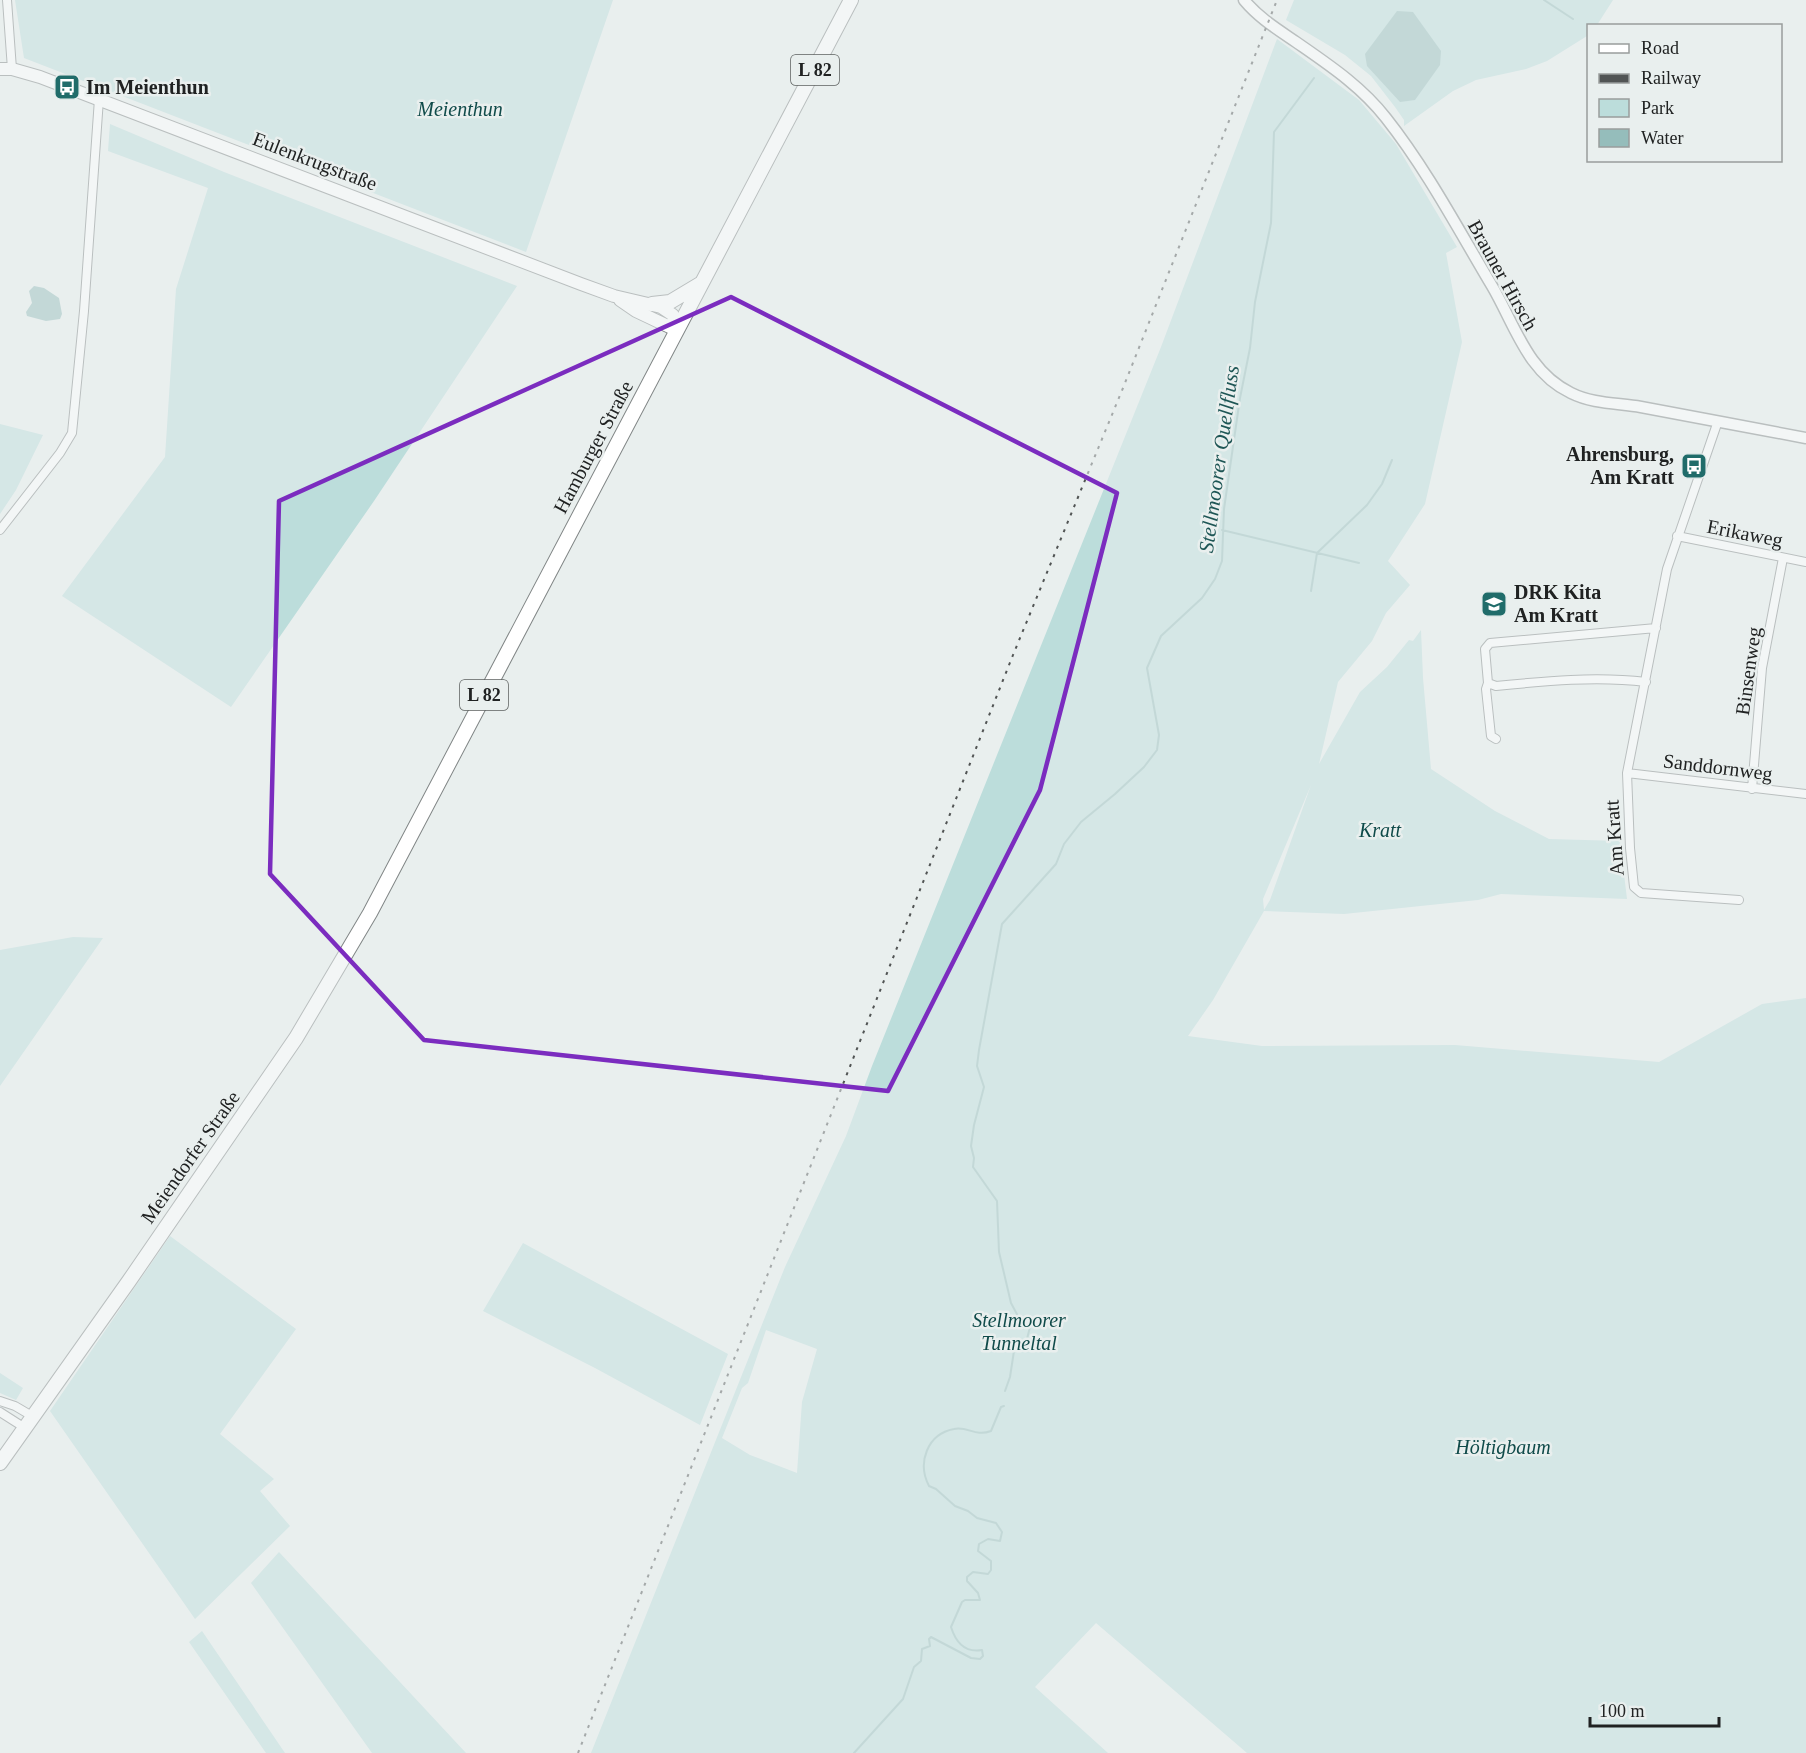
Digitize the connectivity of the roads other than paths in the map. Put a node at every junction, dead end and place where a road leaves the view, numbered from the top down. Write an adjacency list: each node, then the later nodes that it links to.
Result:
1 (6, 0): 4 (street)
2 (851, 0): 6 (main road, Hamburger Straße / L 82)
3 (1244, 0): 10 (street, Brauner Hirsch)
4 (6, 69): 5 (main road, Eulenkrugstraße)
5 (99, 99): 7 (main road, Eulenkrugstraße); 12 (street)
6 (702, 283): 8 (main road); 9 (main road, Hamburger Straße / L 82)
7 (614, 296): 8 (main road, Eulenkrugstraße); 9 (main road, Eulenkrugstraße)
8 (652, 304): 9 (main road, Eulenkrugstraße)
9 (676, 330): 24 (main road, Hamburger Straße / L 82)
10 (1718, 421): 11 (street, Brauner Hirsch); 13 (street, Am Kratt)
11 (1806, 438)
12 (0, 530)
13 (1677, 536): 14 (street, Erikaweg); 16 (street, Am Kratt)
14 (1783, 558): 15 (street, Erikaweg); 21 (street, Binsenweg)
15 (1806, 562)
16 (1656, 628): 17 (street, Am Kratt); 18 (street)
17 (1646, 682): 18 (street); 20 (street, Am Kratt)
18 (1488, 683): 19 (street)
19 (1496, 740)
20 (1627, 773): 21 (street, Sanddornweg); 23 (street, Am Kratt)
21 (1752, 789): 22 (street, Sanddornweg)
22 (1806, 794)
23 (1739, 900)
24 (369, 913): 27 (main road, Meiendorfer Straße / L 82)
25 (0, 1401): 27 (street)
26 (0, 1412): 27 (street)
27 (29, 1422): 28 (main road, Meiendorfer Straße)
28 (0, 1463)

